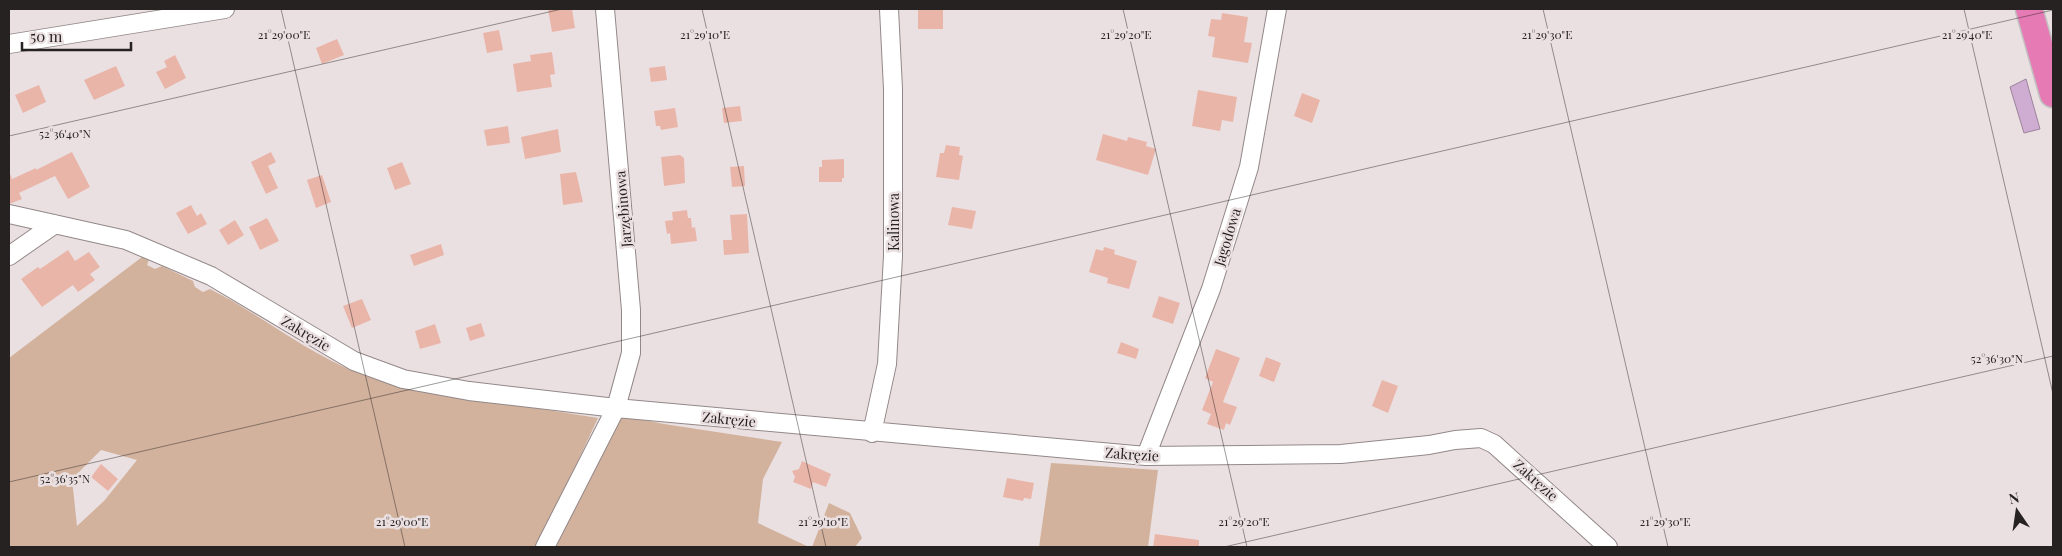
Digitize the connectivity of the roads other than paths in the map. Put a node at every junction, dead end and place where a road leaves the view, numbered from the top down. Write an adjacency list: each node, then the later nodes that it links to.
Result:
1 (225, 9): 6 (street)
2 (605, 9): 11 (street, Jarzębinowa)
3 (889, 9): 12 (street, Kalinowa)
4 (1277, 9): 13 (street, Jagodowa)
5 (2029, 9): 7 (highway)
6 (9, 44)
7 (2053, 94)
8 (9, 214): 9 (street, Zakręzie)
9 (55, 224): 10 (street); 11 (street, Zakręzie)
10 (9, 256)
11 (616, 408): 12 (street, Zakręzie); 14 (street)
12 (872, 432): 13 (street, Zakręzie)
13 (1146, 456): 15 (street, Zakręzie)
14 (545, 547)
15 (1608, 547)

